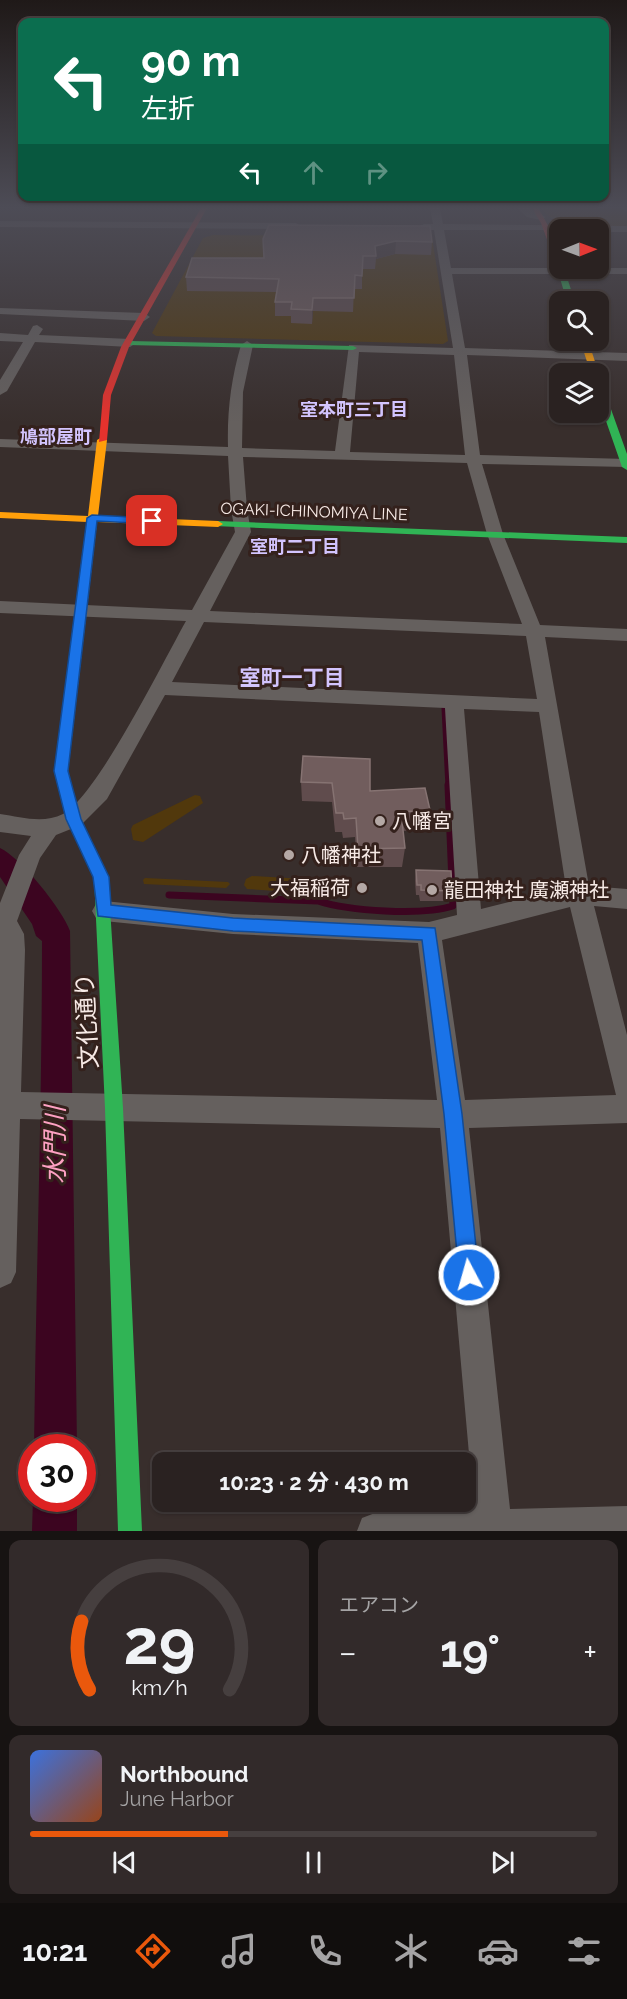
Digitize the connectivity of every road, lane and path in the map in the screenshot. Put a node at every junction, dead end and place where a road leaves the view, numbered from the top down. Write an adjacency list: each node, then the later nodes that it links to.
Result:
1 (165, 279): 5 (street, 文化通り)
2 (448, 279): 12 (street)
3 (0, 311): 4 (street)
4 (48, 314): 5 (street); 7 (street)
5 (144, 317): 8 (street, 文化通り)
6 (0, 337): 7 (street)
7 (30, 338): 8 (street); 16 (street)
8 (129, 343): 9 (street); 19 (street, 文化通り)
9 (246, 345): 10 (street); 20 (street)
10 (353, 348): 12 (street); 21 (street)
11 (587, 351): 13 (street)
12 (460, 352): 13 (street); 22 (street)
13 (589, 356): 14 (street); 15 (street)
14 (627, 357)
15 (591, 363)
16 (0, 391)
17 (609, 414): 23 (street)
18 (0, 443): 19 (street)
19 (100, 446): 20 (street); 25 (street, 文化通り)
20 (235, 451): 21 (street); 26 (street)
21 (342, 456): 22 (street)
22 (473, 459): 23 (street); 27 (street)
23 (627, 464)
24 (0, 515): 25 (street, OGAKI-ICHINOMIYA LINE)
25 (92, 518): 26 (street, OGAKI-ICHINOMIYA LINE); 30 (street, 文化通り)
26 (241, 525): 27 (street, OGAKI-ICHINOMIYA LINE); 31 (street)
27 (495, 534): 28 (street, OGAKI-ICHINOMIYA LINE); 32 (street)
28 (627, 540)
29 (0, 607): 30 (street)
30 (82, 611): 31 (street); 37 (street, 文化通り)
31 (198, 616): 32 (street); 34 (street)
32 (534, 631): 33 (street); 36 (street)
33 (627, 636)
34 (159, 688): 35 (street); 37 (street)
35 (454, 702): 36 (street); 44 (street)
36 (548, 706): 40 (street)
37 (73, 819): 39 (street); 42 (street, 文化通り)
38 (0, 823): 39 (street)
39 (48, 829): 43 (street)
40 (579, 895): 41 (street); 44 (street); 46 (street)
41 (627, 899)
42 (104, 911): 45 (street); 48 (street, 文化通り)
43 (5, 916): 47 (street)
44 (470, 923): 45 (street)
45 (429, 933): 50 (street)
46 (627, 1089)
47 (12, 1106): 48 (street); 51 (street)
48 (114, 1108): 50 (street); 54 (street, 文化通り)
49 (627, 1109): 50 (street)
50 (453, 1114): 53 (street)
51 (0, 1272)
52 (627, 1524): 53 (street)
53 (493, 1529): 55 (street)
54 (130, 1531)
55 (375, 1531)

